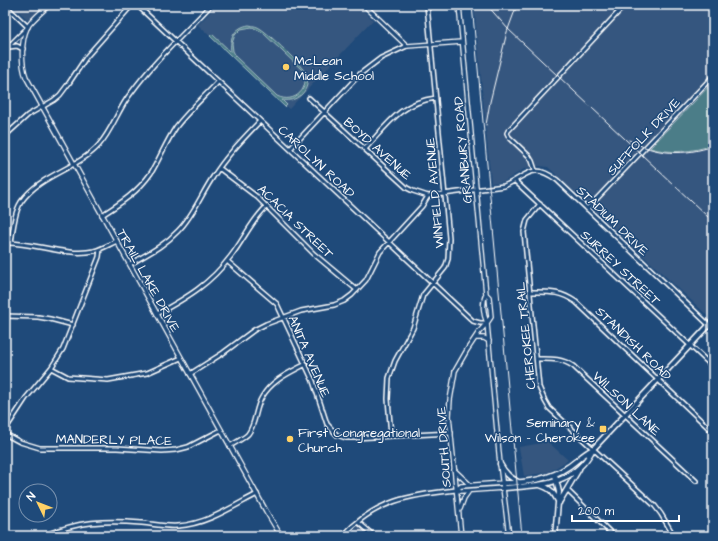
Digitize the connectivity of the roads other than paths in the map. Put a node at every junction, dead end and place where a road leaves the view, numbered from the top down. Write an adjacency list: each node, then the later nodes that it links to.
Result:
1 (49, 5): 10 (street)
2 (132, 5): 21 (street)
3 (137, 5): 11 (street, CAROLYN ROAD)
4 (211, 5): 11 (street)
5 (364, 5): 14 (street)
6 (427, 5): 13 (street, WINFIELD AVENUE)
7 (459, 5): 12 (street, GRANBURY ROAD)
8 (625, 5): 29 (street)
9 (5, 6): 10 (street)
10 (28, 27): 15 (street, TRAIL LAKE DRIVE); 16 (street)
11 (177, 42): 18 (street, CAROLYN ROAD); 27 (street)
12 (462, 42): 13 (street); 31 (street, GRANBURY ROAD)
13 (430, 45): 14 (street); 20 (street, WINFIELD AVENUE)
14 (407, 46): 22 (street)
15 (23, 48): 16 (street); 21 (street, TRAIL LAKE DRIVE)
16 (6, 49)
17 (713, 76): 36 (street, SUFFOLK DRIVE)
18 (218, 82): 23 (street, CAROLYN ROAD); 37 (street)
19 (309, 98): 22 (street, BOYD AVENUE)
20 (436, 98): 26 (street); 32 (street, WINFIELD AVENUE)
21 (42, 107): 24 (street); 27 (street, TRAIL LAKE DRIVE)
22 (325, 112): 25 (street); 26 (street, BOYD AVENUE)
23 (260, 121): 25 (street, CAROLYN ROAD); 28 (street)
24 (5, 136)
25 (290, 149): 39 (street, CAROLYN ROAD)
26 (365, 149): 33 (street, BOYD AVENUE)
27 (74, 164): 37 (street, TRAIL LAKE DRIVE); 41 (street)
28 (219, 168): 35 (street, ACACIA STREET); 44 (street)
29 (534, 170): 30 (street); 36 (street, STADIUM DRIVE)
30 (516, 182): 31 (street); 34 (street, SURREY STREET)
31 (476, 189): 32 (street); 48 (street, GRANBURY ROAD)
32 (445, 193): 33 (street); 45 (street, WINFIELD AVENUE)
33 (428, 196): 39 (street)
34 (540, 204): 47 (street, CHEROKEE TRAIL); 58 (street, SURREY STREET)
35 (267, 206): 43 (street); 46 (street, ACACIA STREET)
36 (587, 210): 55 (street, STADIUM DRIVE)
37 (102, 215): 38 (street, TRAIL LAKE DRIVE)
38 (117, 241): 42 (street); 44 (street, TRAIL LAKE DRIVE)
39 (389, 242): 45 (street, CAROLYN ROAD); 46 (street)
40 (5, 243): 41 (street)
41 (11, 243): 42 (street)
42 (100, 249): 54 (street)
43 (227, 261): 49 (street); 51 (street, ANITA AVENUE)
44 (130, 264): 49 (street, TRAIL LAKE DRIVE)
45 (432, 284): 53 (street, CAROLYN ROAD); 72 (street, WINFIELD AVENUE)
46 (357, 290): 51 (street)
47 (531, 292): 60 (street, CHEROKEE TRAIL); 65 (street, STANDISH ROAD)
48 (486, 294): 53 (street, GRANBURY ROAD); 53 (street, GRANBURY ROAD)
49 (157, 314): 59 (street, TRAIL LAKE DRIVE)
50 (5, 316): 54 (street)
51 (284, 316): 61 (street, ANITA AVENUE); 64 (street)
52 (713, 321): 55 (main road)
53 (487, 323): 56 (street, SOUTH DRIVE); 57 (street, GRANBURY ROAD)
54 (73, 325): 63 (street)
55 (709, 325): 58 (main road)
56 (476, 338): 57 (street); 70 (street, SOUTH DRIVE)
57 (489, 341): 75 (street, GRANBURY ROAD)
58 (690, 346): 62 (street, SURREY STREET); 65 (main road)
59 (181, 358): 63 (street); 64 (street, TRAIL LAKE DRIVE)
60 (537, 359): 66 (street, WILSON LANE); 74 (street, CHEROKEE TRAIL)
61 (306, 364): 72 (street, ANITA AVENUE); 73 (street)
62 (713, 367)
63 (51, 368): 67 (street)
64 (190, 374): 68 (street, TRAIL LAKE DRIVE)
65 (658, 380): 66 (main road); 69 (street, STANDISH ROAD)
66 (625, 415): 74 (main road); 79 (street, WILSON LANE)
67 (5, 430)
68 (221, 430): 71 (street, MANDERLY PLACE); 73 (street, TRAIL LAKE DRIVE)
69 (713, 432)
70 (451, 433): 72 (street, ANITA AVENUE); 77 (street, SOUTH DRIVE)
71 (5, 434)
72 (391, 436)
73 (230, 446): 88 (street, TRAIL LAKE DRIVE)
74 (593, 448): 76 (main road); 78 (main road); 100 (street, CHEROKEE TRAIL)
75 (500, 464): 81 (main road); 82 (street, GRANBURY ROAD)
76 (582, 464): 80 (main road); 86 (main road)
77 (454, 470): 84 (street); 85 (street, SOUTH DRIVE)
78 (555, 475): 80 (main road); 81 (main road)
79 (696, 480)
80 (557, 481): 83 (main road); 89 (main road)
81 (520, 483): 82 (main road)
82 (503, 485): 83 (main road); 84 (street); 87 (street); 97 (street, GRANBURY ROAD)
83 (538, 485): 89 (main road)
84 (471, 486): 85 (street)
85 (456, 490): 87 (street); 90 (street, SOUTH DRIVE); 91 (street)
86 (567, 490): 89 (main road); 99 (street)
87 (469, 491): 90 (street)
88 (257, 494): 92 (street); 93 (street, TRAIL LAKE DRIVE)
89 (559, 503): 98 (main road)
90 (459, 512): 96 (street, SOUTH DRIVE)
91 (358, 522): 94 (street); 95 (street)
92 (43, 536)
93 (281, 536)
94 (343, 536)
95 (374, 536)
96 (461, 536)
97 (509, 536)
98 (555, 536)
99 (613, 536)
100 (674, 536)

